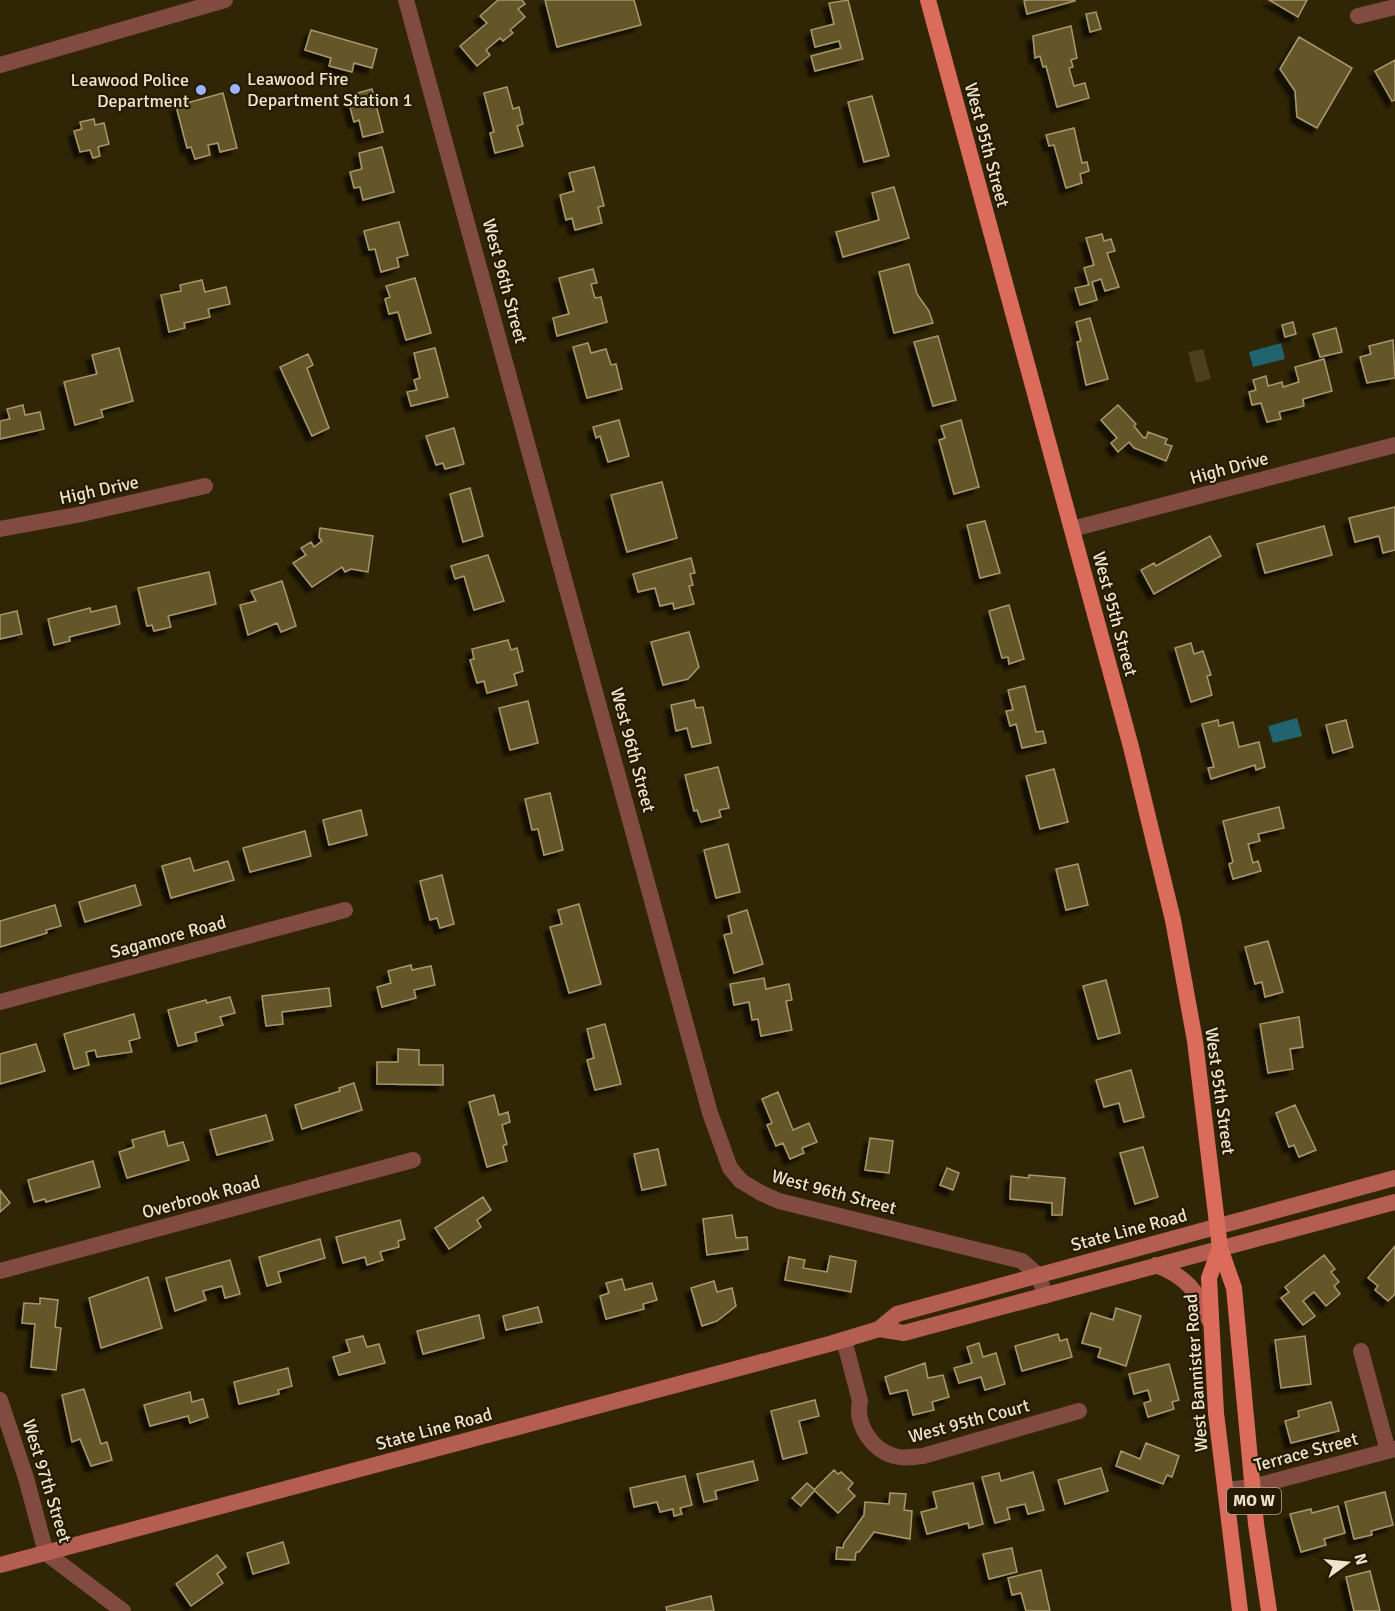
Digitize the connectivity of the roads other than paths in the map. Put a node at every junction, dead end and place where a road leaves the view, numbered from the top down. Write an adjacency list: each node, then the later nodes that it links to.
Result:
1 (225, 0): 6 (street)
2 (406, 0): 20 (street, West 96th Street)
3 (927, 0): 10 (main road, West 95th Street)
4 (1395, 7): 5 (street)
5 (1359, 16)
6 (0, 65)
7 (1395, 445): 10 (street, High Drive)
8 (205, 486): 9 (street, High Drive)
9 (0, 529)
10 (1072, 529): 16 (main road, West 95th Street)
11 (345, 910): 12 (street, Sagamore Road)
12 (0, 1002)
13 (413, 1160): 19 (street, Overbrook Road)
14 (1395, 1178): 16 (main road, State Line Road)
15 (1395, 1202): 17 (main road, State Line Road)
16 (1218, 1226): 17 (main road, West 95th Street); 20 (main road, State Line Road)
17 (1220, 1248): 18 (main road, State Line Road); 22 (main road, West Bannister Road / MO W); 29 (main road, MO W)
18 (1156, 1265): 21 (main road, State Line Road); 22 (main road)
19 (0, 1271)
20 (1039, 1276): 21 (street); 23 (main road, State Line Road)
21 (1045, 1296): 23 (main road, State Line Road)
22 (1212, 1327): 30 (main road, West Bannister Road / MO W)
23 (879, 1329): 24 (main road, State Line Road)
24 (838, 1341): 27 (street, West 95th Court); 31 (main road, State Line Road)
25 (1361, 1351): 28 (street)
26 (0, 1400): 31 (street, West 97th Street)
27 (1078, 1412)
28 (1391, 1450): 29 (street, Terrace Street)
29 (1252, 1487): 30 (street, Terrace Street); 35 (main road, MO W)
30 (1226, 1491): 34 (main road, West Bannister Road / MO W)
31 (46, 1553): 32 (main road, State Line Road); 33 (street, West 97th Street)
32 (0, 1566)
33 (123, 1611)
34 (1240, 1611)
35 (1269, 1611)

